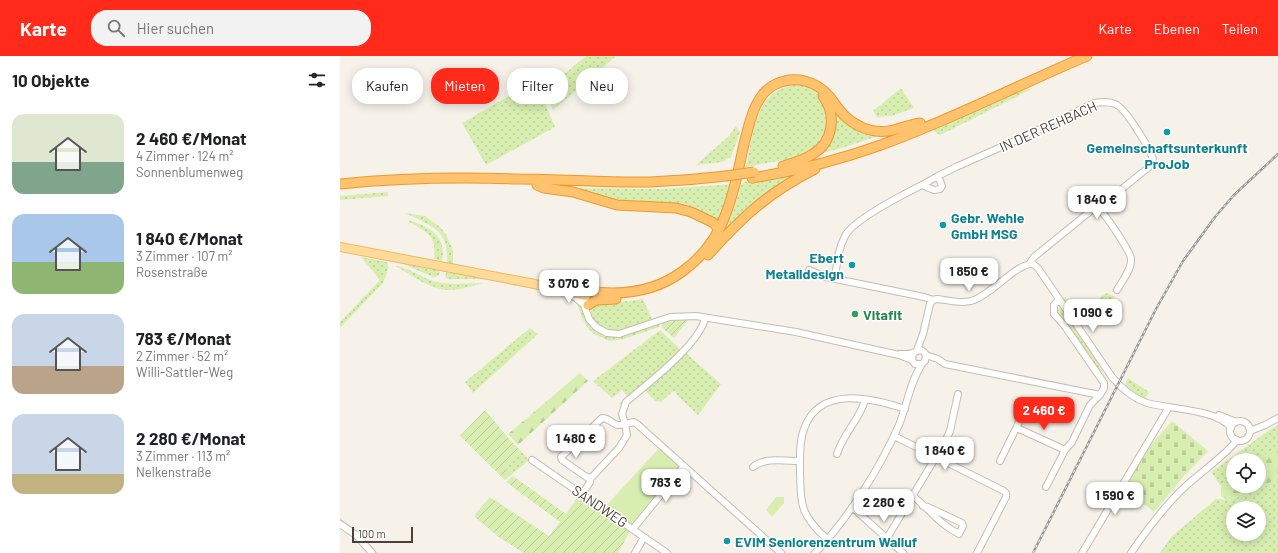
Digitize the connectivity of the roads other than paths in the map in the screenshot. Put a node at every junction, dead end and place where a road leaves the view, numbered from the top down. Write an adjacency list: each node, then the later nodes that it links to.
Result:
1 (1072, 56): 3 (highway)
2 (1087, 56): 3 (highway)
3 (935, 120): 4 (highway)
4 (921, 126): 5 (highway); 6 (highway); 15 (highway)
5 (841, 158): 7 (highway); 17 (highway)
6 (784, 166): 7 (highway); 17 (highway)
7 (753, 175): 9 (highway, bridge)
8 (938, 176): 12 (street, IN DER REHBACH); 12 (street); 14 (street, IN DER REHBACH)
9 (726, 179): 10 (highway); 11 (highway)
10 (340, 184)
11 (537, 185): 13 (highway); 15 (highway)
12 (922, 185): 20 (street, IN DER REHBACH)
13 (340, 190)
14 (1097, 208): 18 (street); 22 (street)
15 (718, 231): 25 (highway)
16 (340, 247): 21 (main road)
17 (711, 251): 25 (highway)
18 (1028, 264): 23 (street); 24 (street)
19 (809, 270): 20 (street)
20 (835, 278): 24 (street)
21 (535, 284): 25 (main road); 25 (main road)
22 (1117, 290)
23 (1059, 299): 33 (street); 35 (street)
24 (933, 300): 27 (street)
25 (587, 301): 26 (street)
26 (705, 318): 29 (street); 41 (street)
27 (923, 334): 28 (street); 29 (street)
28 (925, 353): 29 (street); 30 (street); 33 (street)
29 (914, 356): 30 (street); 31 (street)
30 (922, 364): 31 (street)
31 (915, 376): 36 (street)
32 (958, 394): 49 (street)
33 (1100, 395): 47 (street)
34 (865, 400): 36 (street); 48 (street); 51 (street)
35 (1169, 407): 37 (street); 73 (street)
36 (905, 409): 45 (street)
37 (1191, 411): 40 (street); 43 (street)
38 (1021, 418): 42 (street)
39 (1277, 418): 44 (street)
40 (1236, 422): 43 (street); 44 (street)
41 (625, 424): 53 (street); 55 (street); 55 (street)
42 (1017, 428): 47 (street); 52 (street)
43 (1231, 428): 46 (street)
44 (1249, 428): 46 (street)
45 (894, 436): 49 (street); 60 (street)
46 (1235, 438): 74 (street)
47 (1065, 450): 56 (street)
48 (837, 454)
49 (936, 456): 58 (street); 72 (street)
50 (532, 460): 62 (street, SANDWEG)
51 (800, 461): 54 (street); 65 (street)
52 (1000, 461)
53 (684, 466): 62 (street); 69 (street)
54 (753, 466)
55 (590, 478): 57 (street)
56 (1046, 487)
57 (582, 493)
58 (913, 496): 59 (street); 64 (street)
59 (924, 506): 59 (street)
60 (852, 507): 64 (street); 65 (street)
61 (340, 524): 66 (street)
62 (633, 529): 63 (street, SANDWEG)
63 (644, 537): 67 (street); 68 (street, SANDWEG)
64 (887, 538): 71 (street)
65 (827, 539): 70 (street)
66 (372, 553)
67 (635, 553)
68 (667, 553)
69 (781, 553)
70 (815, 553)
71 (903, 553)
72 (977, 553)
73 (1082, 553)
74 (1131, 553)

